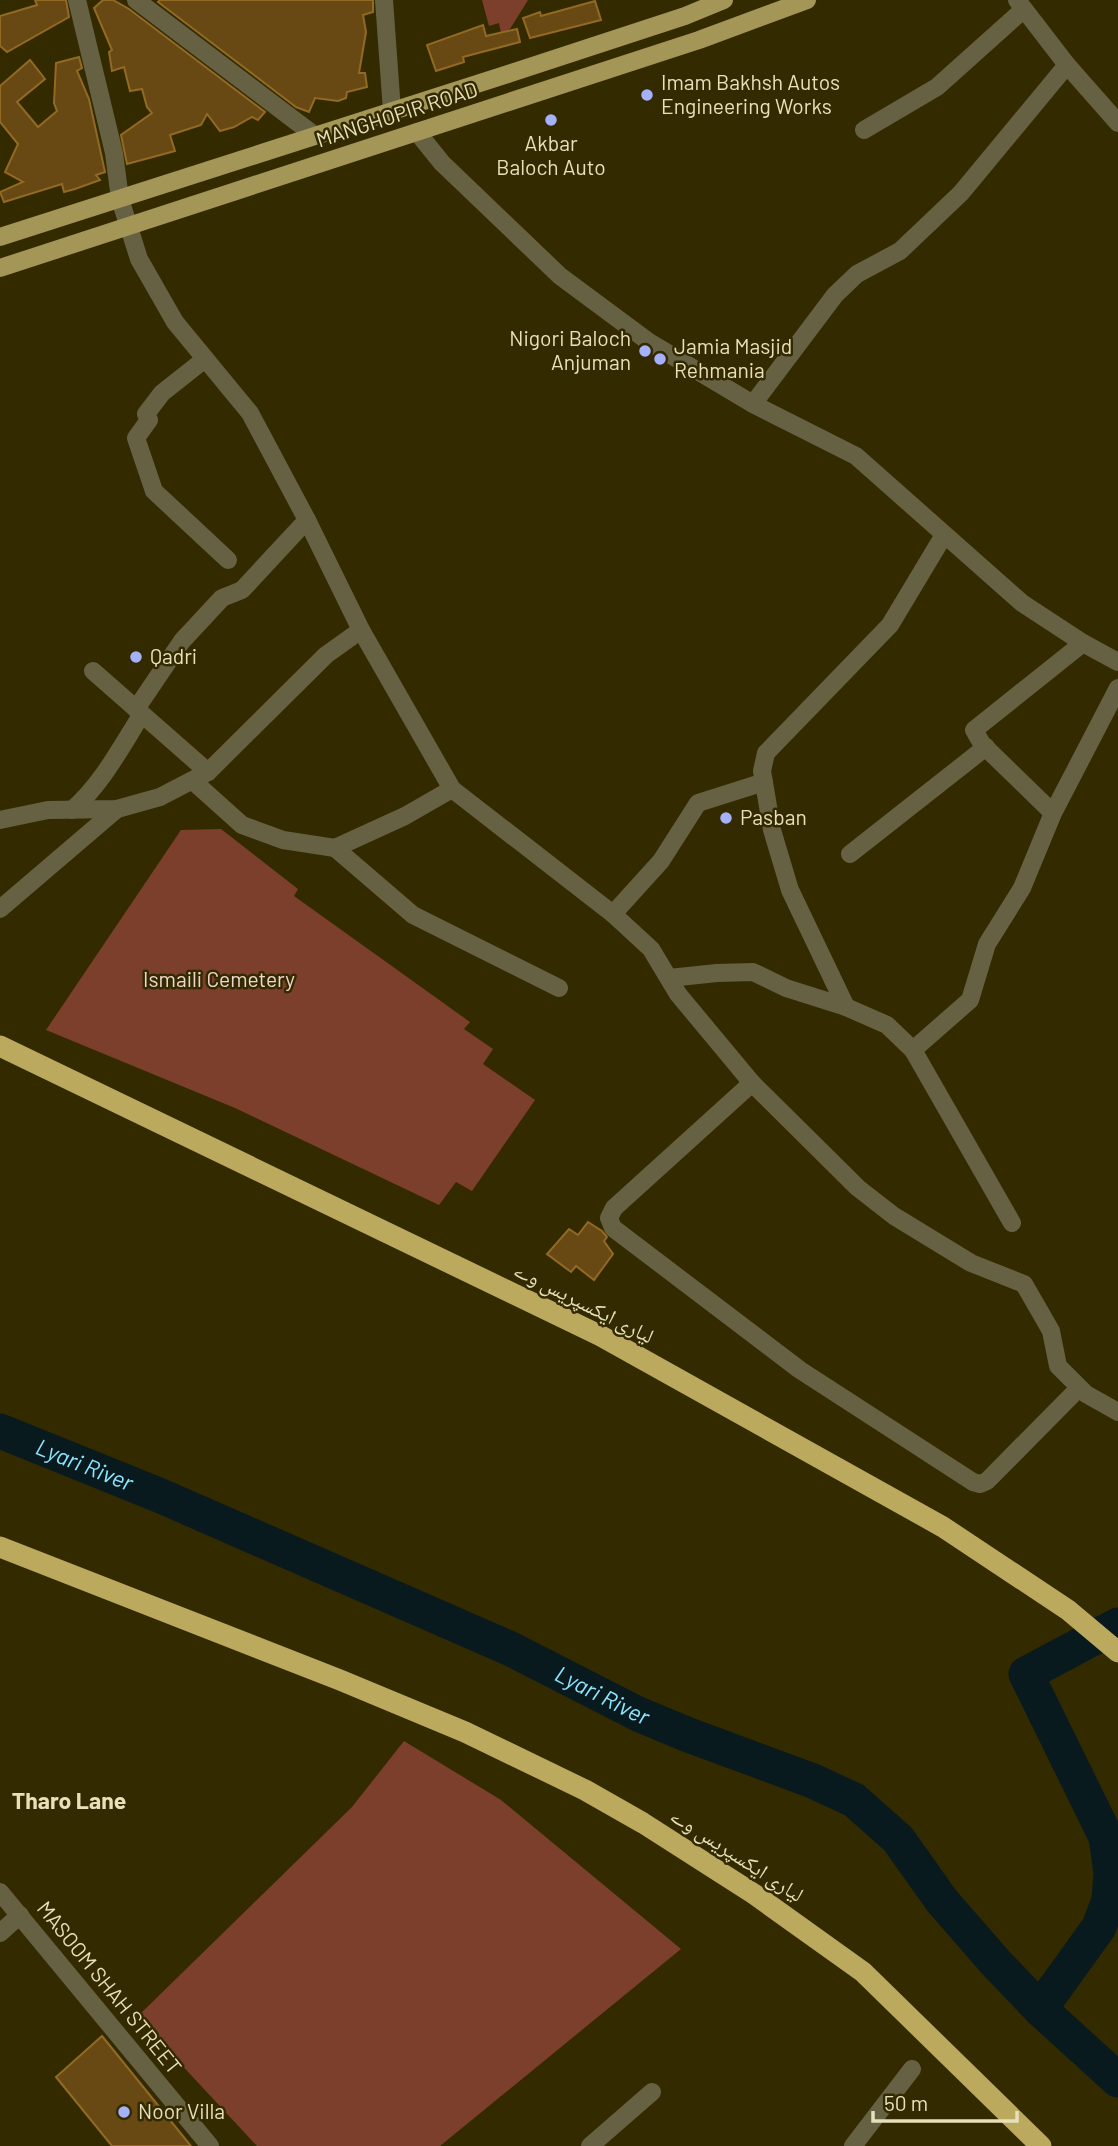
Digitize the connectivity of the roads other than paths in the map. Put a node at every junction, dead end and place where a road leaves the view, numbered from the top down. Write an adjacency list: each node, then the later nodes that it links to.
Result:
1 (77, 0): 13 (street)
2 (136, 0): 12 (street)
3 (384, 0): 8 (street)
4 (724, 0): 8 (main road, MANGHOPIR ROAD)
5 (807, 0): 11 (main road, MANGHOPIR ROAD)
6 (1020, 5): 7 (street); 10 (street)
7 (1067, 65): 9 (street); 18 (street)
8 (392, 111): 12 (main road, MANGHOPIR ROAD)
9 (1118, 123)
10 (864, 130)
11 (417, 132): 14 (main road, MANGHOPIR ROAD); 18 (street)
12 (314, 135): 13 (main road, MANGHOPIR ROAD)
13 (120, 199): 14 (street); 15 (main road, MANGHOPIR ROAD)
14 (129, 226): 16 (main road, MANGHOPIR ROAD); 17 (street)
15 (0, 237)
16 (0, 268)
17 (205, 359): 19 (street); 21 (street)
18 (753, 404): 20 (street)
19 (307, 520): 22 (street); 27 (street)
20 (944, 535): 23 (street); 30 (street)
21 (228, 560)
22 (361, 630): 29 (street); 31 (street)
23 (1083, 643): 24 (street); 28 (street)
24 (1118, 662)
25 (93, 671): 27 (street)
26 (1118, 688): 34 (street)
27 (139, 711): 29 (street); 33 (street)
28 (986, 747): 34 (street); 37 (street)
29 (200, 776): 32 (street); 36 (street)
30 (764, 782): 39 (street); 42 (street)
31 (452, 789): 36 (street); 39 (street)
32 (117, 809): 33 (street); 38 (street)
33 (72, 810): 35 (street)
34 (1053, 813): 44 (street)
35 (0, 820)
36 (335, 849): 41 (street)
37 (850, 854)
38 (0, 909)
39 (612, 914): 40 (street)
40 (668, 978): 42 (street); 45 (street)
41 (559, 988)
42 (846, 1007): 44 (street)
43 (0, 1046): 50 (highway, لیاری ایکسپریس وے)
44 (913, 1051): 46 (street)
45 (752, 1083): 47 (street); 47 (street)
46 (1012, 1223)
47 (1079, 1388): 48 (street)
48 (1118, 1412)
49 (0, 1547): 59 (highway, لیاری ایکسپریس وے)
50 (1118, 1652)
51 (0, 1892): 52 (street, MASOOM SHAH STREET)
52 (20, 1914): 53 (street); 56 (street, MASOOM SHAH STREET)
53 (0, 1933)
54 (912, 2068): 58 (street)
55 (652, 2092): 57 (street)
56 (210, 2146)
57 (590, 2146)
58 (853, 2146)
59 (1041, 2146)

